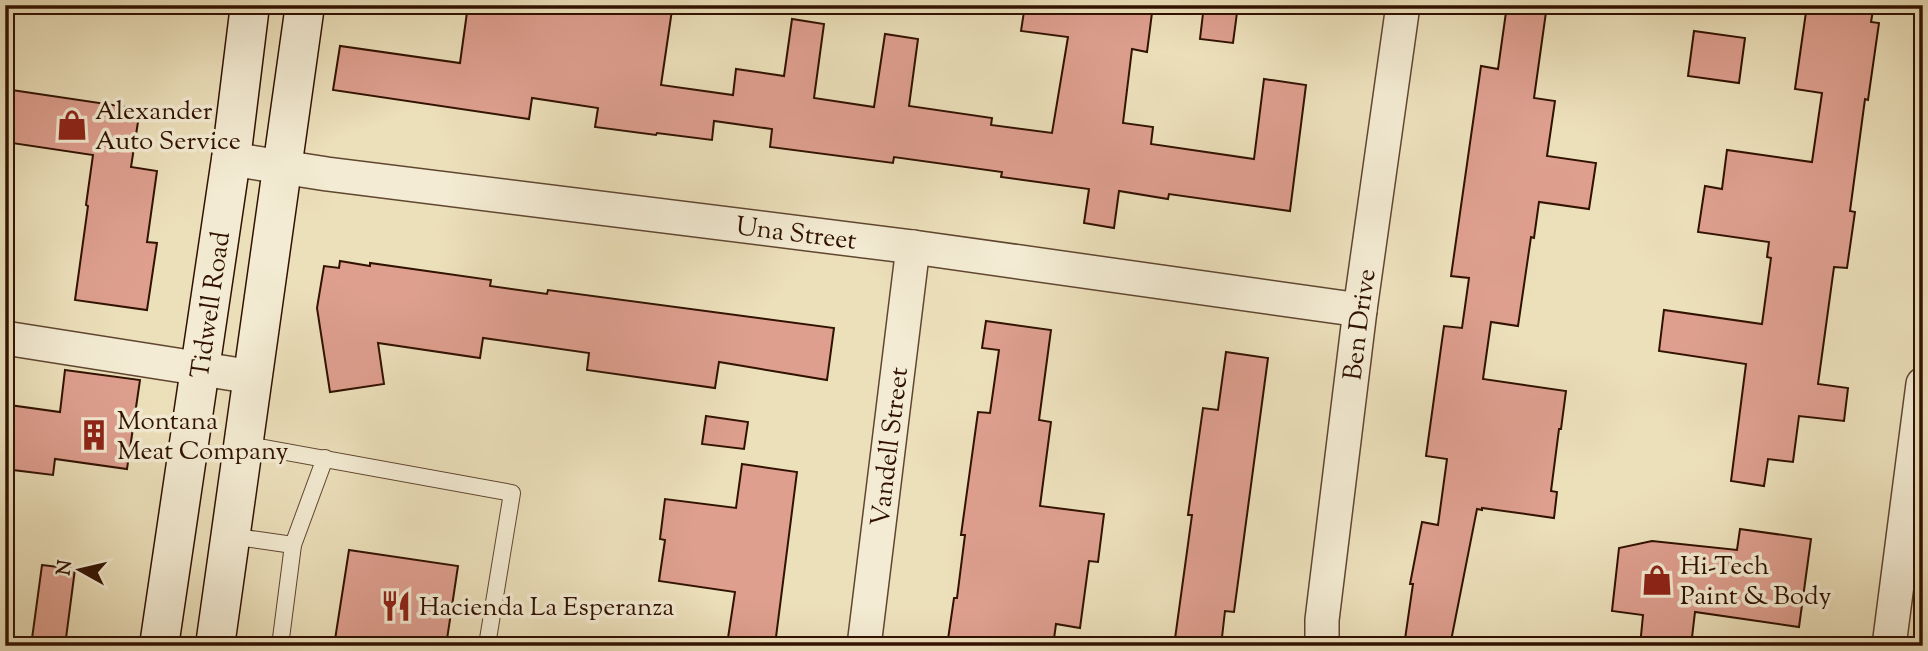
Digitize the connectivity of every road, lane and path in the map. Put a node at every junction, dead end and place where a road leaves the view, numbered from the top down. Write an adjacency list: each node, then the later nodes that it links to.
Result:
1 (250, 5): 4 (main road, Tidwell Road)
2 (305, 5): 5 (main road, Tidwell Road)
3 (1403, 5): 7 (street, Ben Drive)
4 (231, 159): 5 (street, Una Street); 9 (main road, Tidwell Road)
5 (282, 168): 6 (street, Una Street); 10 (main road, Tidwell Road)
6 (913, 247): 7 (street, Una Street); 20 (street, Vandell Street)
7 (1360, 310): 21 (street, Ben Drive)
8 (5, 338): 9 (street)
9 (199, 369): 10 (street); 16 (main road, Tidwell Road)
10 (253, 377): 12 (main road, Tidwell Road)
11 (1923, 384): 22 (street)
12 (242, 444): 13 (lane); 14 (main road, Tidwell Road)
13 (326, 458): 15 (lane); 17 (lane)
14 (230, 536): 15 (lane); 18 (main road, Tidwell Road)
15 (293, 545): 19 (lane)
16 (160, 638): 18 (main road)
17 (488, 639)
18 (216, 640)
19 (280, 646)
20 (864, 646)
21 (1322, 646)
22 (1889, 646)

